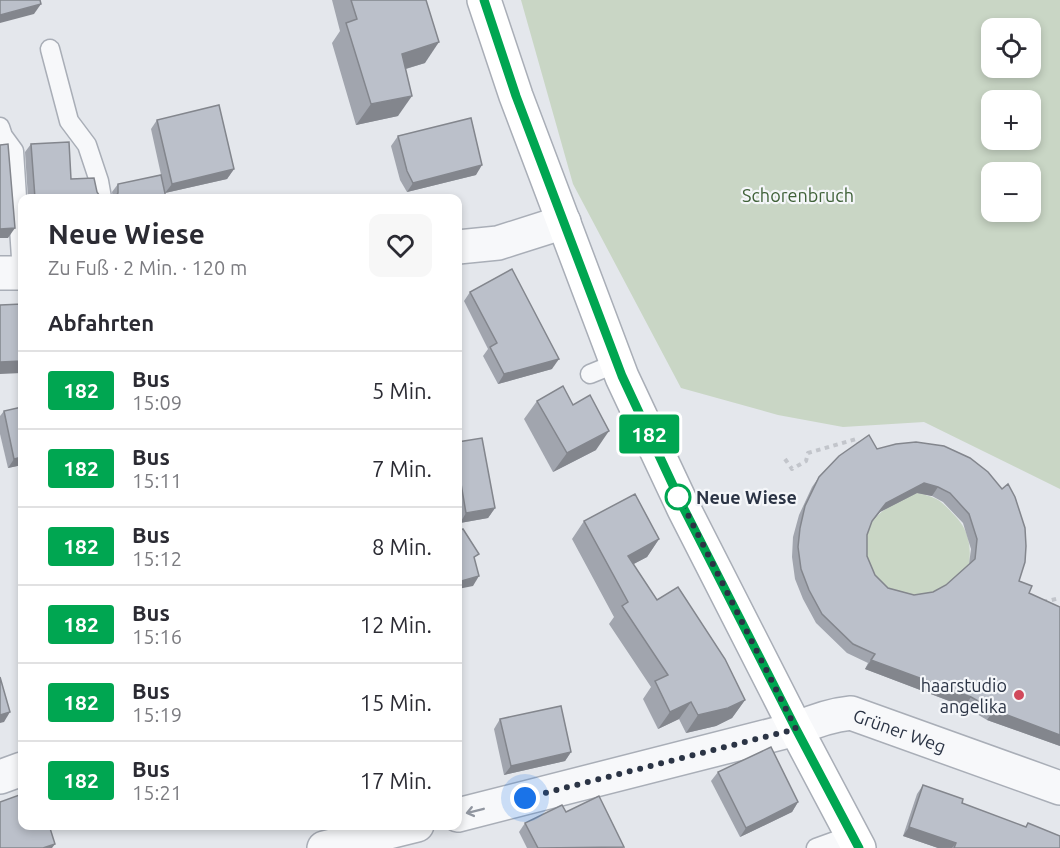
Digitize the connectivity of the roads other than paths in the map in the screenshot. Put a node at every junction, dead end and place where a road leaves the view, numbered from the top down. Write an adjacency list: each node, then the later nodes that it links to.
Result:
1 (484, 0): 6 (main road)
2 (50, 49): 4 (lane)
3 (0, 127): 5 (lane)
4 (101, 194)
5 (18, 212)
6 (564, 222): 7 (street); 10 (main road)
7 (462, 247)
8 (0, 273): 9 (street)
9 (18, 273)
10 (796, 729): 13 (street, Grüner Weg); 14 (street, Grüner Weg, one-way to 14); 17 (main road)
11 (18, 770): 12 (street)
12 (0, 777)
13 (1060, 788)
14 (462, 814)
15 (386, 830): 16 (street)
16 (331, 839)
17 (856, 841): 18 (lane)
18 (816, 848)

